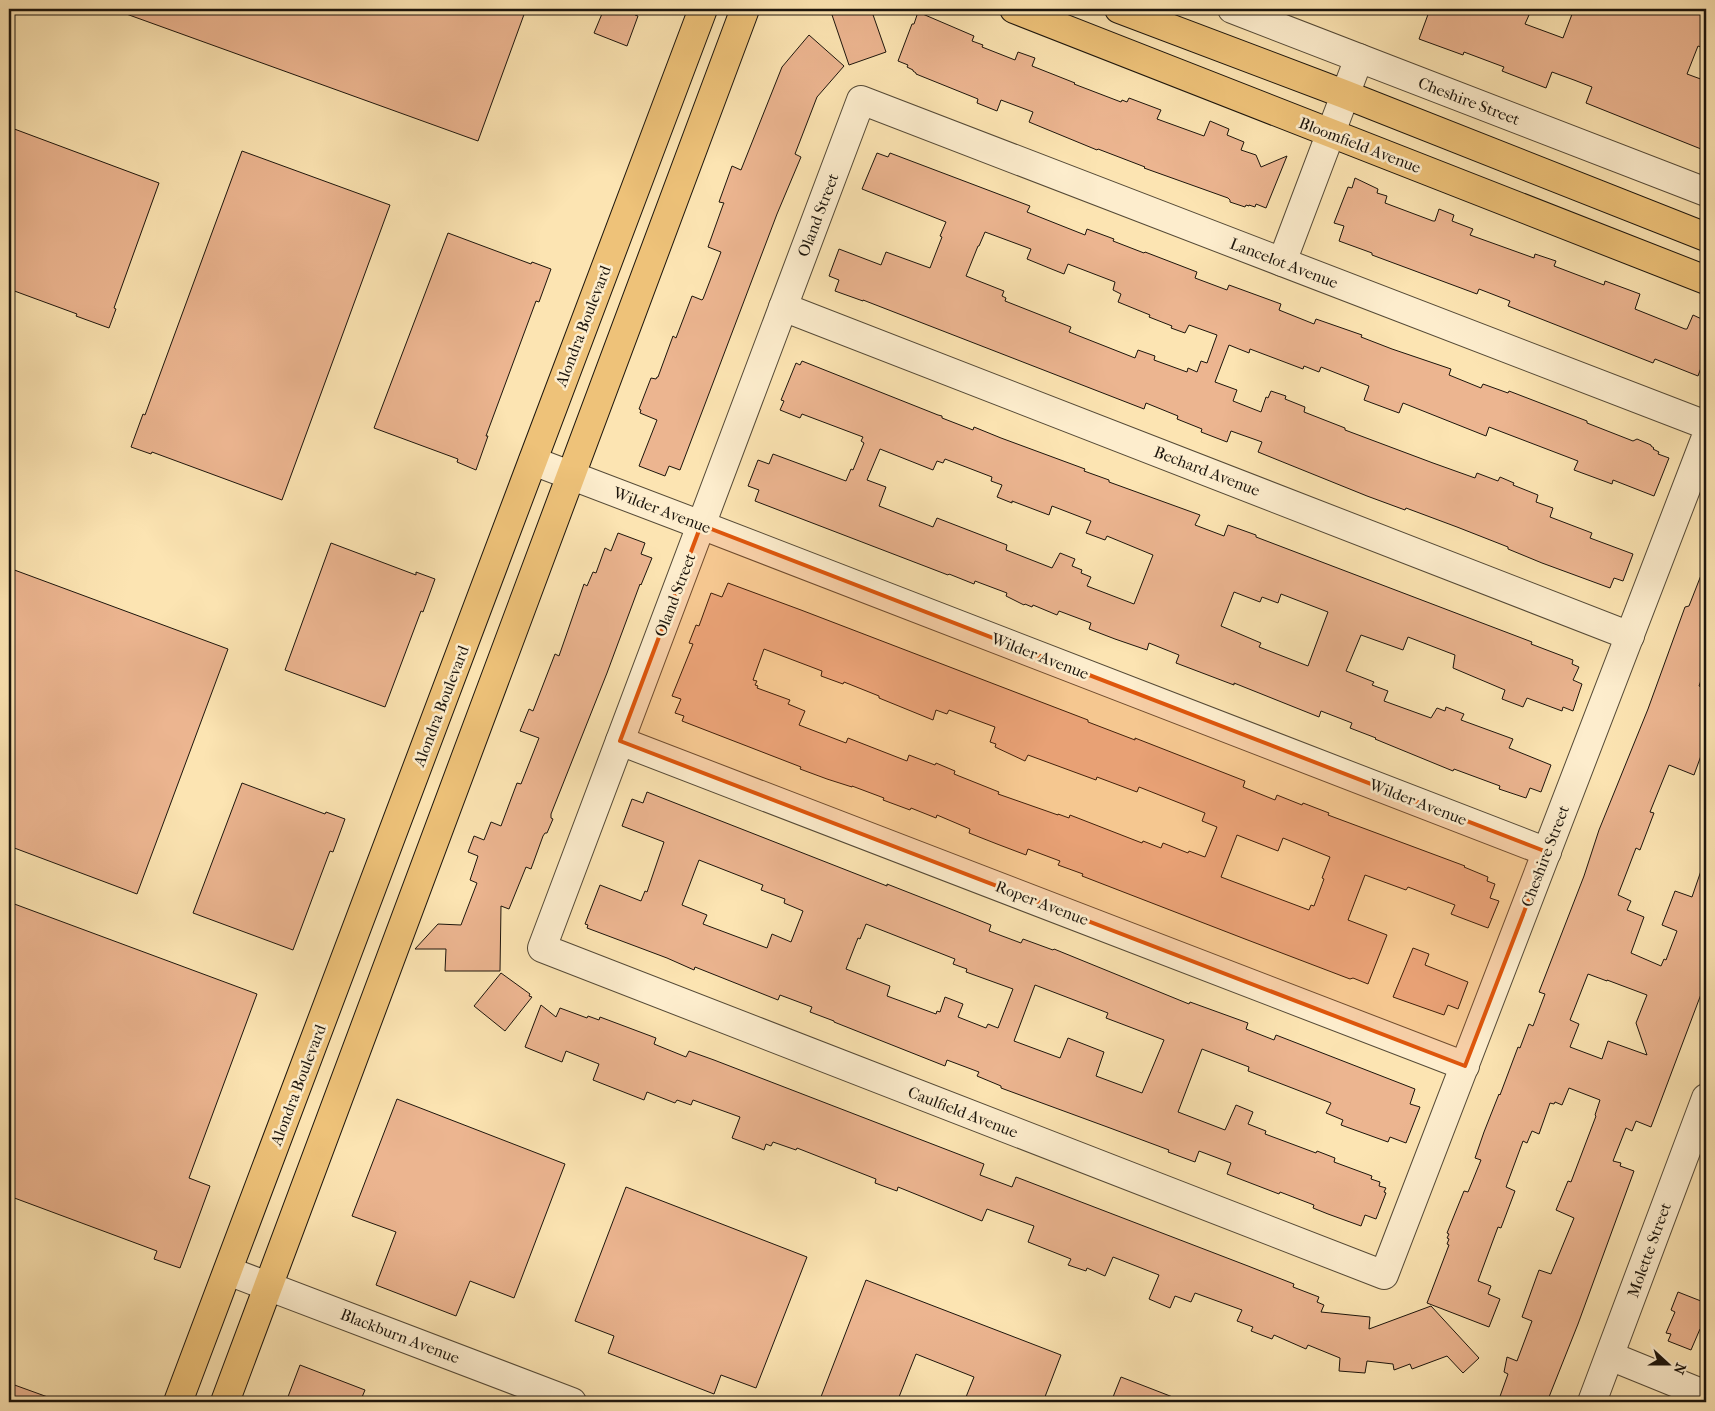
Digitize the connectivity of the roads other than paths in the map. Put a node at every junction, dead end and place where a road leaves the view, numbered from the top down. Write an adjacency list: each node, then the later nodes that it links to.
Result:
1 (703, 9): 17 (main road, Alondra Boulevard)
2 (746, 9): 18 (main road)
3 (1119, 9): 7 (main road)
4 (1232, 9): 6 (street, Cheshire Street)
5 (1031, 12): 9 (main road, Bloomfield Avenue)
6 (1359, 58): 7 (street); 10 (street, Cheshire Street)
7 (1344, 94): 9 (street); 11 (main road)
8 (861, 100): 12 (street, Lancelot Avenue); 14 (street, Oland Street)
9 (1330, 133): 12 (street); 13 (main road, Bloomfield Avenue)
10 (1706, 192)
11 (1706, 237)
12 (1282, 262): 15 (street, Lancelot Avenue)
13 (1706, 280)
14 (783, 307): 19 (street, Oland Street); 20 (street, Bechard Avenue)
15 (1706, 426)
16 (1706, 437): 20 (street, Cheshire Street)
17 (533, 461): 18 (street, Wilder Avenue); 27 (main road, Alondra Boulevard)
18 (571, 476): 19 (street, Wilder Avenue); 29 (main road)
19 (701, 525): 21 (street, Oland Street); 22 (street, Wilder Avenue)
20 (1630, 636): 22 (street, Cheshire Street)
21 (620, 741): 23 (street, Oland Street); 24 (street, Roper Avenue)
22 (1547, 852): 24 (street, Cheshire Street)
23 (542, 948): 28 (street, Caulfield Avenue)
24 (1465, 1066): 28 (street, Cheshire Street)
25 (1706, 1098): 26 (street, Molette Street)
26 (1696, 1156): 30 (street, Molette Street)
27 (228, 1270): 29 (street, Blackburn Avenue); 32 (main road, Alondra Boulevard)
28 (1384, 1275)
29 (268, 1286): 33 (main road); 34 (street, Blackburn Avenue)
30 (1610, 1356): 31 (street); 35 (street, Molette Street)
31 (1706, 1394)
32 (178, 1402)
33 (225, 1402)
34 (572, 1402)
35 (1592, 1402)

